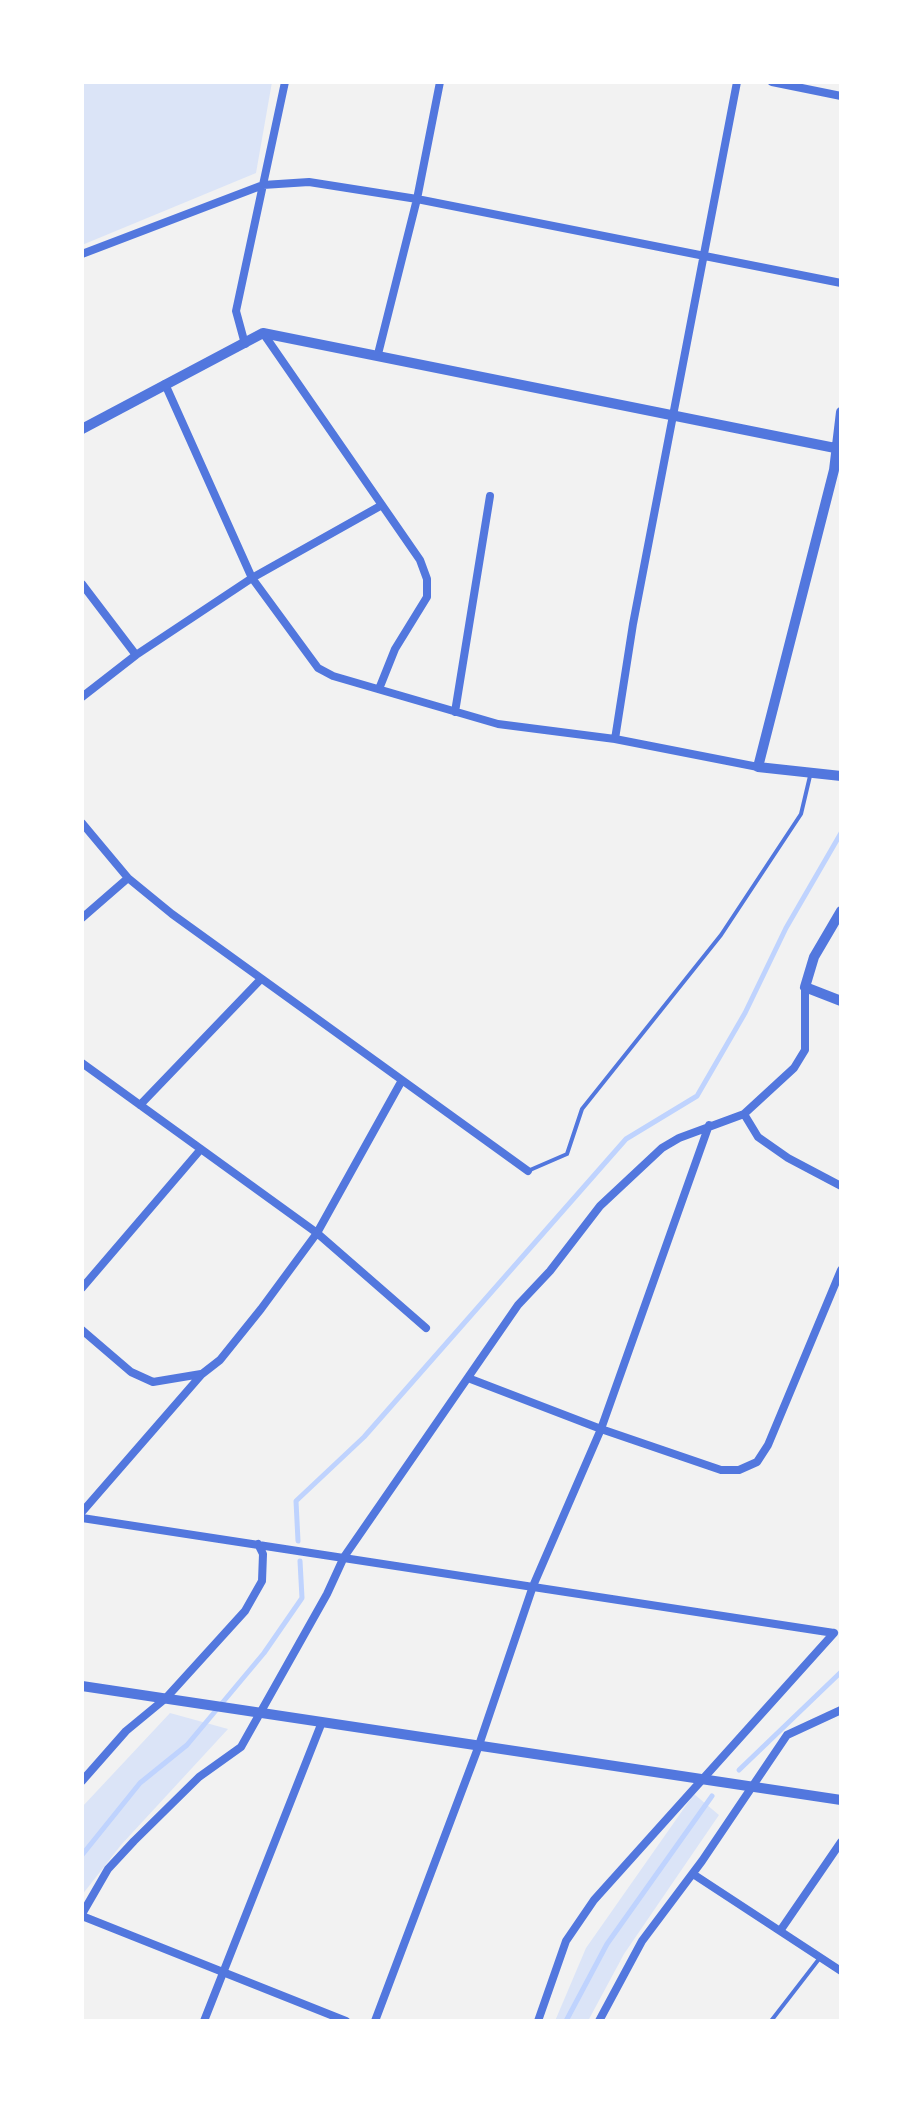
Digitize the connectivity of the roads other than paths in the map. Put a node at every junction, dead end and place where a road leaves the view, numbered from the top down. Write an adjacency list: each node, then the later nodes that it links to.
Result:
1 (285, 82): 6 (street)
2 (440, 82): 7 (street)
3 (737, 82): 9 (street)
4 (772, 82): 5 (street)
5 (841, 96)
6 (263, 185): 7 (street); 8 (street); 12 (street)
7 (417, 199): 9 (street); 13 (street)
8 (82, 254)
9 (705, 256): 10 (street); 16 (street)
10 (841, 283)
11 (263, 333): 12 (street); 13 (street); 21 (street)
12 (245, 344): 14 (street)
13 (378, 354): 16 (street)
14 (165, 384): 17 (street); 22 (street)
15 (841, 412): 18 (street)
16 (673, 415): 18 (street); 28 (street)
17 (82, 429)
18 (835, 448): 19 (street)
19 (838, 471): 29 (street)
20 (490, 496): 27 (street)
21 (382, 505): 22 (street); 25 (street)
22 (252, 578): 24 (street); 25 (street)
23 (82, 584): 24 (street)
24 (136, 655): 26 (street)
25 (379, 689): 27 (street)
26 (82, 697)
27 (455, 712): 28 (street)
28 (615, 739): 29 (street)
29 (758, 767): 30 (street)
30 (811, 774): 31 (street); 45 (lane)
31 (841, 776)
32 (82, 823): 33 (street)
33 (128, 878): 35 (street); 36 (street)
34 (841, 911): 37 (street)
35 (82, 918)
36 (261, 979): 40 (street); 41 (street)
37 (805, 987): 38 (street); 42 (street)
38 (841, 1001)
39 (84, 1067): 41 (street)
40 (401, 1082): 45 (street); 47 (street)
41 (140, 1105): 44 (street)
42 (744, 1114): 43 (street); 46 (street)
43 (709, 1125): 53 (street); 54 (street)
44 (201, 1149): 47 (street); 49 (street)
45 (528, 1171)
46 (841, 1186)
47 (317, 1233): 50 (street); 52 (street)
48 (841, 1270): 54 (street)
49 (82, 1288)
50 (426, 1328)
51 (82, 1330): 52 (street)
52 (202, 1374): 55 (street)
53 (468, 1378): 54 (street); 57 (street)
54 (601, 1429): 58 (street)
55 (82, 1515): 56 (street)
56 (258, 1544): 57 (street); 60 (street)
57 (344, 1557): 58 (street); 62 (street)
58 (533, 1586): 64 (street); 65 (street)
59 (82, 1686): 60 (street)
60 (166, 1698): 62 (street); 66 (street)
61 (841, 1710): 67 (street)
62 (262, 1713): 63 (street); 71 (street)
63 (322, 1722): 64 (street); 75 (street)
64 (478, 1748): 65 (street); 78 (street)
65 (701, 1779): 67 (street); 79 (street)
66 (82, 1781)
67 (754, 1787): 68 (street); 70 (street)
68 (841, 1800)
69 (841, 1842): 72 (street)
70 (693, 1874): 72 (street); 80 (street)
71 (82, 1915): 75 (street)
72 (780, 1931): 73 (street)
73 (820, 1957): 74 (street); 81 (lane)
74 (841, 1971)
75 (223, 1973): 76 (street); 77 (street)
76 (204, 2021)
77 (346, 2021)
78 (375, 2021)
79 (538, 2021)
80 (599, 2021)
81 (771, 2021)

